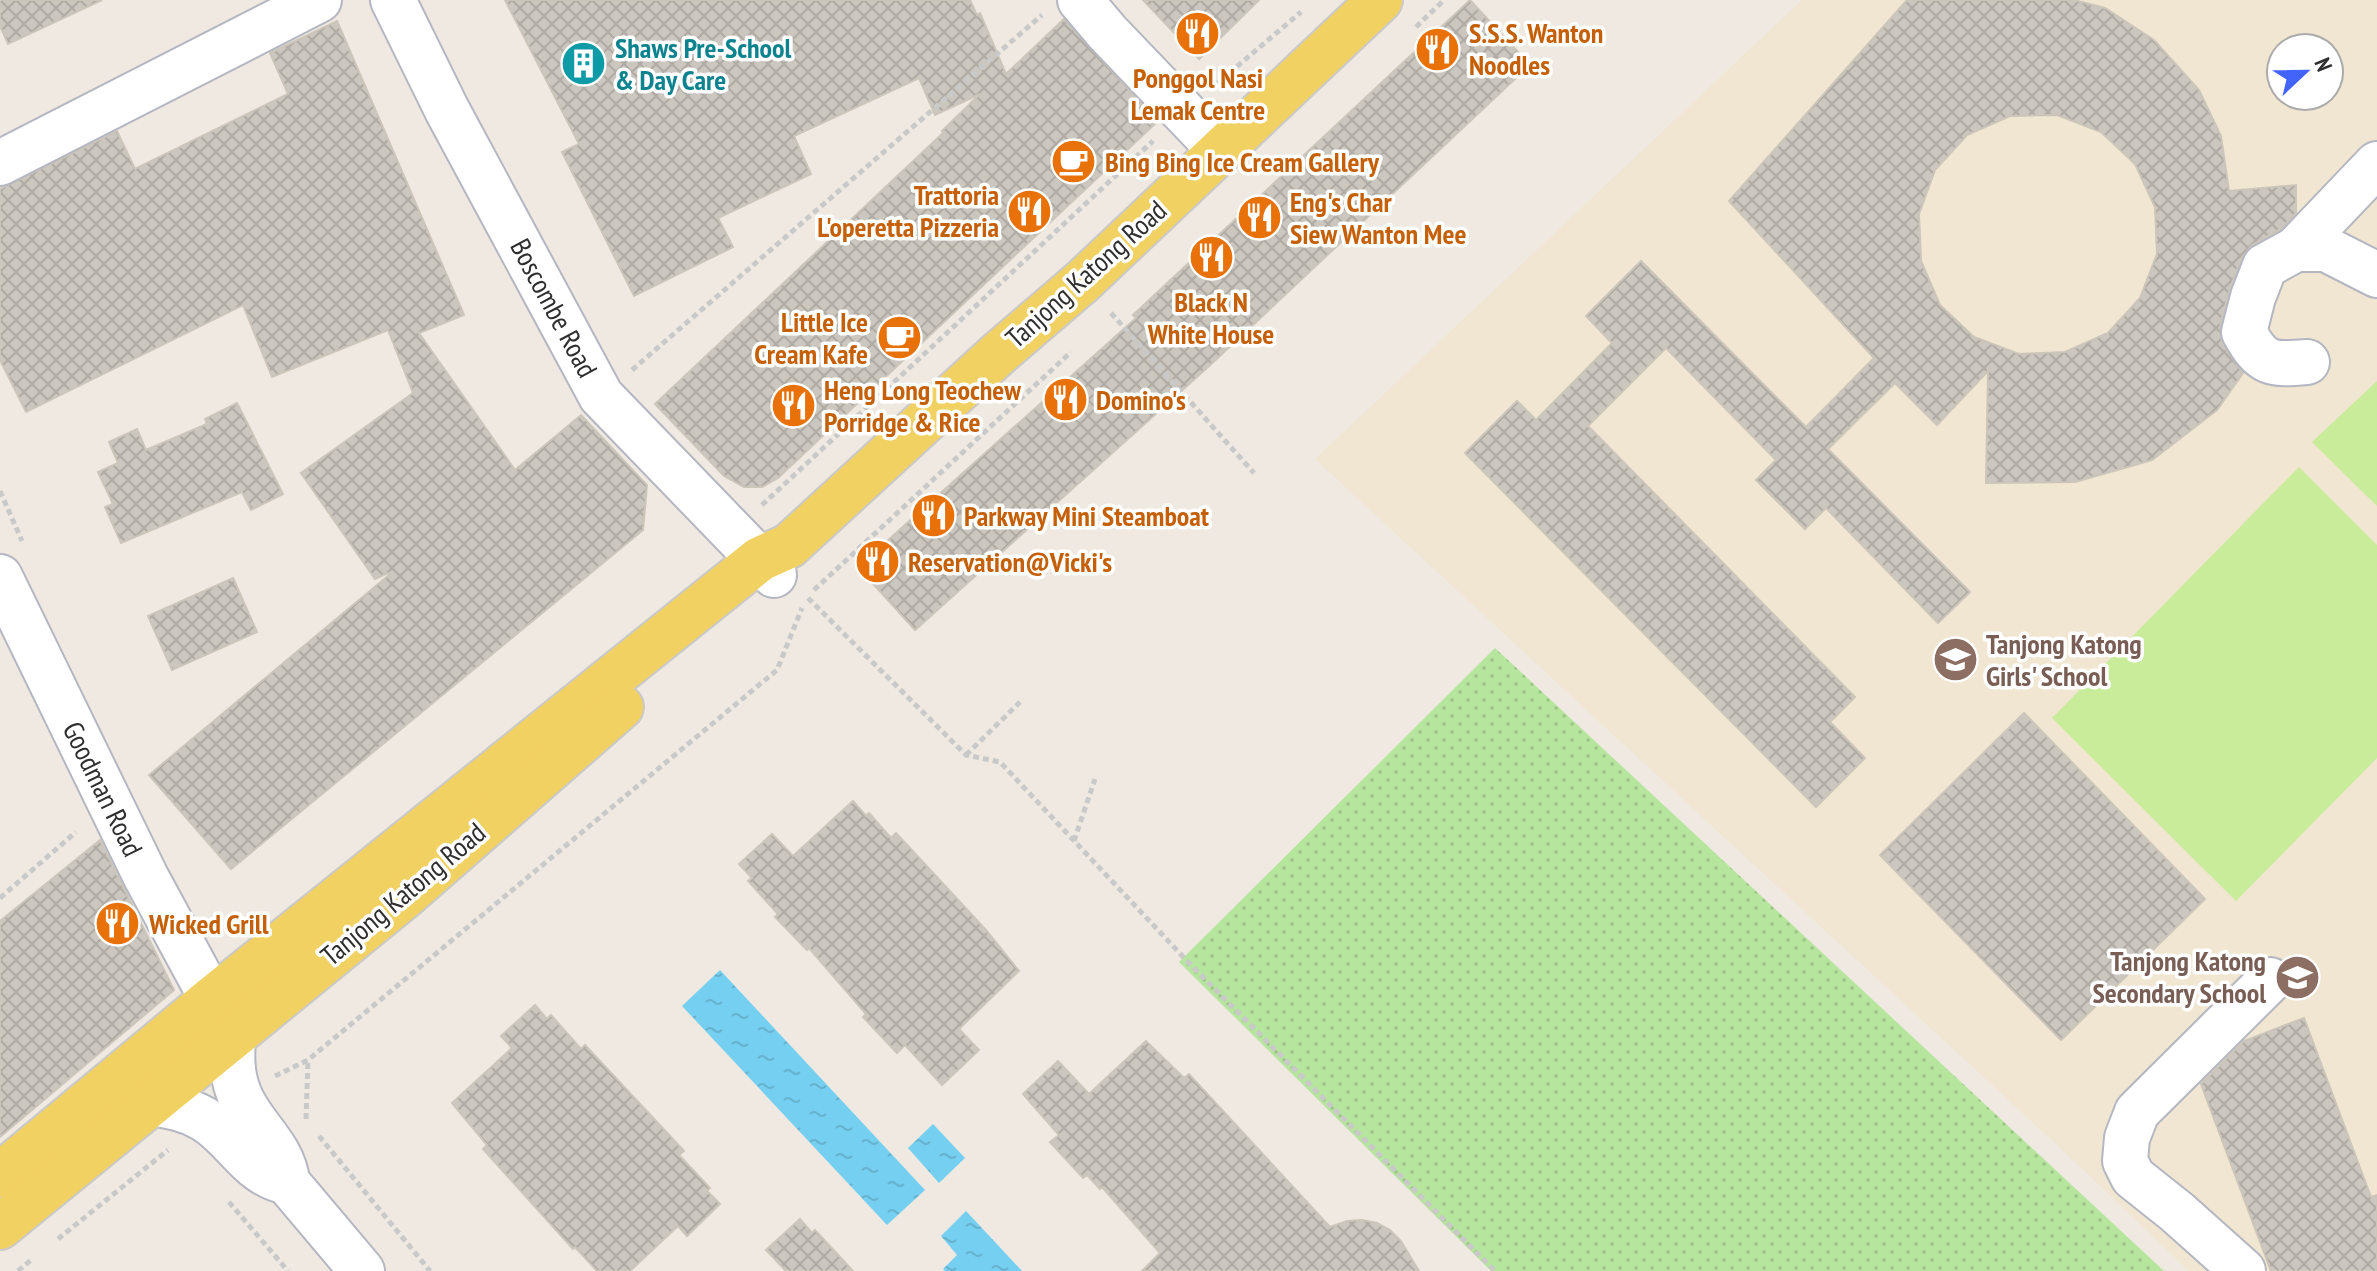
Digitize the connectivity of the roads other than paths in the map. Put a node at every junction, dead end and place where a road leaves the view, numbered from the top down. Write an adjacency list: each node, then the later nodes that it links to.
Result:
1 (319, 0): 5 (street)
2 (393, 0): 12 (street, Boscombe Road)
3 (1380, 0): 6 (main road, Tanjong Katong Road)
4 (1065, 4): 6 (street)
5 (261, 12): 7 (street)
6 (1220, 150): 12 (main road, Tanjong Katong Road)
7 (0, 163)
8 (2377, 164): 9 (street)
9 (2296, 249): 10 (street); 11 (street)
10 (2377, 275)
11 (2307, 362)
12 (782, 569): 15 (main road, Tanjong Katong Road)
13 (0, 577): 15 (street, Goodman Road)
14 (2270, 980): 21 (street)
15 (223, 1017): 16 (main road, Tanjong Katong Road); 17 (street); 18 (main road, Tanjong Katong Road)
16 (151, 1103): 17 (street); 19 (main road, Tanjong Katong Road)
17 (222, 1107): 20 (street)
18 (0, 1175)
19 (0, 1227)
20 (362, 1271)
21 (2243, 1271)

